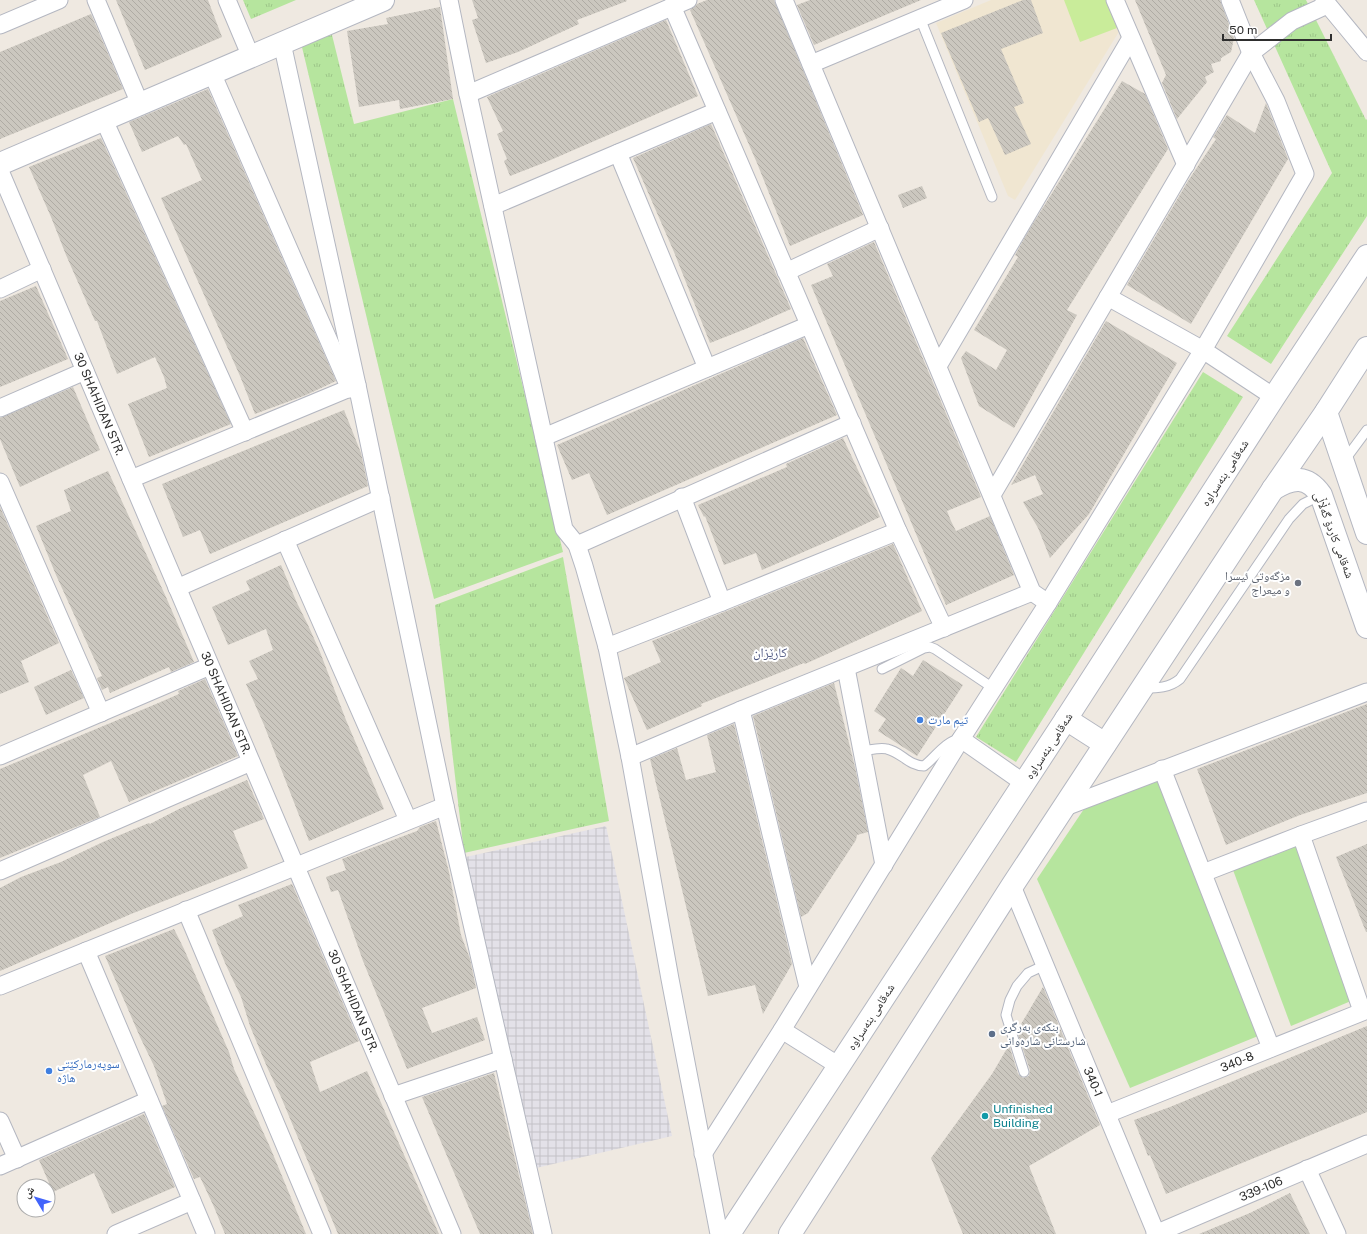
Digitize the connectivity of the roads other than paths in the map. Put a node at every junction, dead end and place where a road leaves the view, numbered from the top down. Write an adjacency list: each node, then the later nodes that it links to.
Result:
1 (59, 0): 14 (street)
2 (96, 0): 23 (street)
3 (227, 0): 19 (street)
4 (383, 0): 16 (main road)
5 (449, 0): 22 (street)
6 (688, 0): 12 (street)
7 (784, 0): 20 (street)
8 (964, 0): 13 (street)
9 (1115, 0): 15 (street)
10 (1230, 0): 18 (street)
11 (1326, 2): 17 (street); 18 (street)
12 (672, 6): 22 (street); 24 (street)
13 (920, 18): 20 (street); 30 (lane)
14 (0, 25)
15 (1131, 38): 28 (street); 41 (street)
16 (282, 43): 19 (main road); 44 (street)
17 (1367, 52)
18 (1251, 53): 28 (street); 40 (street)
19 (251, 57): 21 (main road)
20 (811, 64): 32 (street)
21 (212, 73): 23 (main road); 44 (street)
22 (468, 94): 31 (street)
23 (140, 104): 25 (main road)
24 (717, 110): 26 (street); 35 (street)
25 (104, 120): 27 (main road); 50 (street)
26 (618, 153): 31 (street); 42 (street)
27 (0, 164)
28 (1186, 165): 37 (street)
29 (0, 171): 34 (street, 30 SHAHIDAN STR.)
30 (992, 196)
31 (493, 206): 51 (street)
32 (880, 228): 35 (street); 41 (street)
33 (1367, 256): 45 (main road, شەقامی بنەسراوە)
34 (42, 269): 36 (street); 43 (street, 30 SHAHIDAN STR.)
35 (786, 272): 38 (street)
36 (0, 289)
37 (1108, 298): 40 (street); 56 (street)
38 (809, 325): 42 (street); 48 (street)
39 (1367, 348): 47 (main road)
40 (1203, 350): 45 (street); 67 (street)
41 (938, 366): 56 (street)
42 (707, 368): 51 (street)
43 (85, 371): 46 (street); 53 (street, 30 SHAHIDAN STR.)
44 (353, 387): 50 (street); 59 (street)
45 (1274, 397): 79 (main road, شەقامی بنەسراوە)
46 (0, 408)
47 (1326, 412): 52 (main road); 55 (main road)
48 (852, 423): 58 (street); 60 (street)
49 (1367, 430): 52 (lane)
50 (245, 432): 53 (street)
51 (544, 437): 63 (street)
52 (1343, 463): 61 (main road)
53 (131, 479): 64 (street, 30 SHAHIDAN STR.)
54 (0, 482): 78 (street)
55 (1273, 489): 57 (main road, شەقامی کاردۆ گەڵاڵی); 75 (main road)
56 (992, 495): 65 (street)
57 (1321, 495): 68 (main road, شەقامی کاردۆ گەڵاڵی); 75 (lane)
58 (682, 497): 63 (street); 66 (street)
59 (381, 498): 62 (street); 88 (street)
60 (898, 531): 66 (street); 69 (street)
61 (1367, 533)
62 (285, 540): 64 (street); 91 (street)
63 (577, 545): 70 (street)
64 (177, 588): 71 (street, 30 SHAHIDAN STR.)
65 (1032, 592): 67 (street); 69 (street)
66 (722, 602): 70 (street)
67 (1048, 603): 74 (street)
68 (1367, 627)
69 (944, 628): 72 (street)
70 (607, 646): 84 (street)
71 (210, 666): 78 (street); 85 (street, 30 SHAHIDAN STR.)
72 (846, 668): 77 (street); 82 (street)
73 (882, 669): 74 (lane)
74 (993, 688): 80 (street)
75 (1142, 688): 81 (main road)
76 (1367, 692): 86 (street)
77 (741, 710): 84 (street); 102 (street)
78 (101, 713): 83 (street)
79 (1066, 719): 81 (main road); 87 (main road, شەقامی بنەسراوە)
80 (961, 739): 82 (lane); 87 (street); 93 (street)
81 (1105, 744): 89 (main road)
82 (862, 751): 93 (street)
83 (0, 756)
84 (630, 757): 114 (street)
85 (251, 762): 94 (street, 30 SHAHIDAN STR.); 95 (street)
86 (1162, 768): 89 (street); 96 (street)
87 (1024, 784): 107 (main road, شەقامی بنەسراوە)
88 (445, 806): 91 (street); 106 (street)
89 (1065, 806): 97 (main road)
90 (1367, 811): 92 (street)
91 (408, 820): 94 (street)
92 (1301, 835): 96 (street); 103 (street)
93 (884, 865): 102 (street)
94 (295, 866): 98 (street); 109 (street, 30 SHAHIDAN STR.)
95 (0, 871)
96 (1203, 873): 105 (street)
97 (1012, 886): 100 (street, 340-1); 126 (main road)
98 (186, 910): 99 (street); 121 (street)
99 (86, 951): 101 (street); 110 (street)
100 (1045, 965): 108 (lane); 111 (street, 340-1)
101 (0, 986)
102 (808, 987): 104 (street)
103 (1365, 1010): 105 (street, 340-8)
104 (782, 1030): 107 (street); 114 (street)
105 (1271, 1048): 111 (street, 340-8)
106 (503, 1059): 109 (street); 123 (street)
107 (839, 1066): 125 (main road, شەقامی بنەسراوە)
108 (1024, 1072)
109 (393, 1096): 122 (street, 30 SHAHIDAN STR.)
110 (149, 1100): 115 (street); 118 (street)
111 (1107, 1114): 127 (street, 340-1)
112 (0, 1121): 115 (street)
113 (1367, 1144): 117 (street, 339-106)
114 (703, 1154): 124 (street)
115 (17, 1159): 116 (street)
116 (0, 1166)
117 (1307, 1170): 127 (street, 339-106); 128 (street)
118 (192, 1201): 119 (street); 120 (street)
119 (116, 1234)
120 (206, 1234)
121 (322, 1234)
122 (452, 1234)
123 (543, 1234)
124 (719, 1234)
125 (729, 1234)
126 (790, 1234)
127 (1156, 1234)
128 (1337, 1234)

